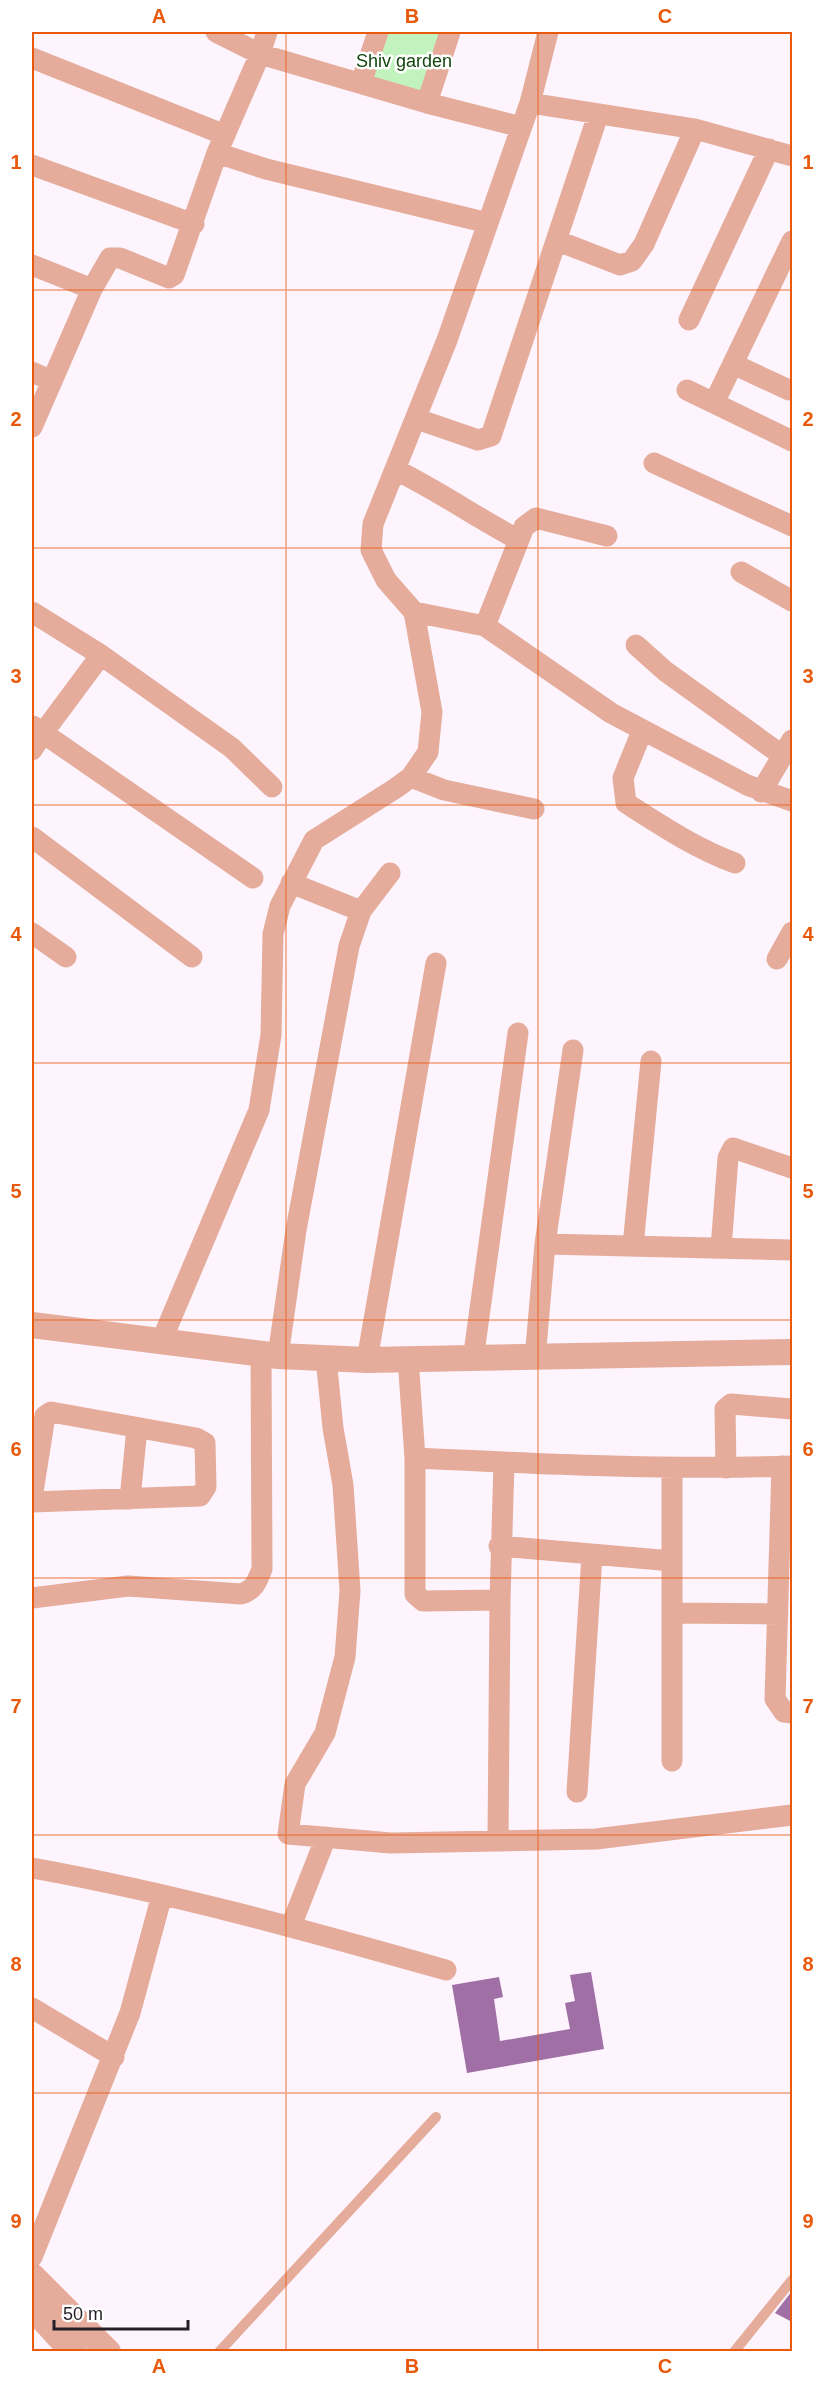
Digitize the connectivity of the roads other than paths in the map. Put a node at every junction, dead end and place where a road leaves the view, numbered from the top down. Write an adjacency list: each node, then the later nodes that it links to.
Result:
1 (216, 32): 6 (street)
2 (267, 32): 6 (street)
3 (378, 32): 8 (street)
4 (450, 32): 9 (street)
5 (548, 32): 10 (street)
6 (260, 54): 8 (street); 14 (street)
7 (32, 58): 14 (street)
8 (361, 83): 9 (street)
9 (427, 103): 12 (street)
10 (530, 103): 11 (street); 12 (street)
11 (598, 115): 13 (street); 20 (street)
12 (521, 127): 18 (street)
13 (695, 129): 15 (street); 20 (street)
14 (221, 144): 18 (street); 19 (street)
15 (768, 149): 16 (street); 24 (street)
16 (792, 156)
17 (32, 165): 19 (street)
18 (488, 223): 31 (street)
19 (194, 224): 23 (street)
20 (558, 241): 31 (street)
21 (790, 253): 25 (street)
22 (32, 265): 23 (street)
23 (92, 289): 27 (street)
24 (688, 320)
25 (733, 364): 29 (street); 30 (street)
26 (32, 372): 27 (street)
27 (52, 381): 32 (street)
28 (687, 390): 30 (street)
29 (789, 390)
30 (714, 403): 33 (street)
31 (417, 419): 35 (street)
32 (32, 427)
33 (792, 441)
34 (654, 464): 36 (street)
35 (396, 470): 38 (street); 42 (street)
36 (792, 526)
37 (607, 536): 38 (street)
38 (519, 540): 43 (street)
39 (741, 572): 40 (street)
40 (792, 601)
41 (32, 612): 45 (street)
42 (414, 612): 43 (street); 49 (street)
43 (485, 626): 46 (street)
44 (636, 645): 48 (street)
45 (101, 655): 47 (street); 50 (street)
46 (642, 730): 51 (street); 54 (street)
47 (35, 736): 56 (street)
48 (788, 748): 51 (street)
49 (403, 783): 52 (street); 57 (street)
50 (272, 787)
51 (776, 796)
52 (534, 809)
53 (32, 837): 62 (street)
54 (735, 863)
55 (390, 873): 58 (street)
56 (253, 878)
57 (291, 883): 58 (street); 74 (street)
58 (361, 911): 76 (street)
59 (792, 932): 63 (street)
60 (32, 933): 61 (street)
61 (66, 957)
62 (192, 957)
63 (777, 959)
64 (436, 963): 80 (street)
65 (518, 1033): 81 (street)
66 (573, 1050): 69 (street)
67 (651, 1061): 70 (street)
68 (792, 1168): 71 (street)
69 (545, 1244): 70 (street); 79 (street)
70 (633, 1246): 71 (street)
71 (721, 1248): 72 (street)
72 (792, 1250)
73 (32, 1325): 74 (street)
74 (161, 1342): 76 (street)
75 (792, 1352): 79 (street)
76 (269, 1355): 77 (street); 95 (street)
77 (326, 1358): 80 (street); 103 (street)
78 (408, 1358): 80 (street); 81 (street); 85 (street)
79 (535, 1359): 81 (street)
80 (367, 1360)
81 (473, 1360)
82 (792, 1409): 89 (street)
83 (37, 1426): 84 (street); 91 (street)
84 (137, 1428): 90 (street); 90 (street)
85 (415, 1458): 86 (street); 96 (street)
86 (504, 1462): 88 (street); 92 (street)
87 (787, 1466): 89 (street); 98 (street)
88 (672, 1467): 89 (street); 94 (street)
89 (726, 1468)
90 (130, 1499): 91 (street)
91 (32, 1500)
92 (499, 1546): 93 (street); 96 (street)
93 (592, 1555): 94 (street); 101 (street)
94 (672, 1561): 97 (street)
95 (32, 1598)
96 (500, 1600): 104 (street)
97 (672, 1613): 98 (street); 100 (street)
98 (778, 1614): 99 (street)
99 (792, 1713)
100 (672, 1761)
101 (576, 1792)
102 (792, 1815): 104 (street)
103 (326, 1837): 104 (street); 107 (street)
104 (498, 1841)
105 (32, 1868): 106 (street)
106 (162, 1895): 107 (street); 110 (street)
107 (291, 1926): 108 (street)
108 (446, 1970)
109 (32, 2008): 110 (street)
110 (114, 2057): 112 (street)
111 (436, 2117): 118 (lane)
112 (32, 2257)
113 (32, 2276): 117 (street)
114 (792, 2280): 119 (lane)
115 (32, 2307): 116 (street)
116 (73, 2352)
117 (108, 2352)
118 (219, 2352)
119 (734, 2352)

